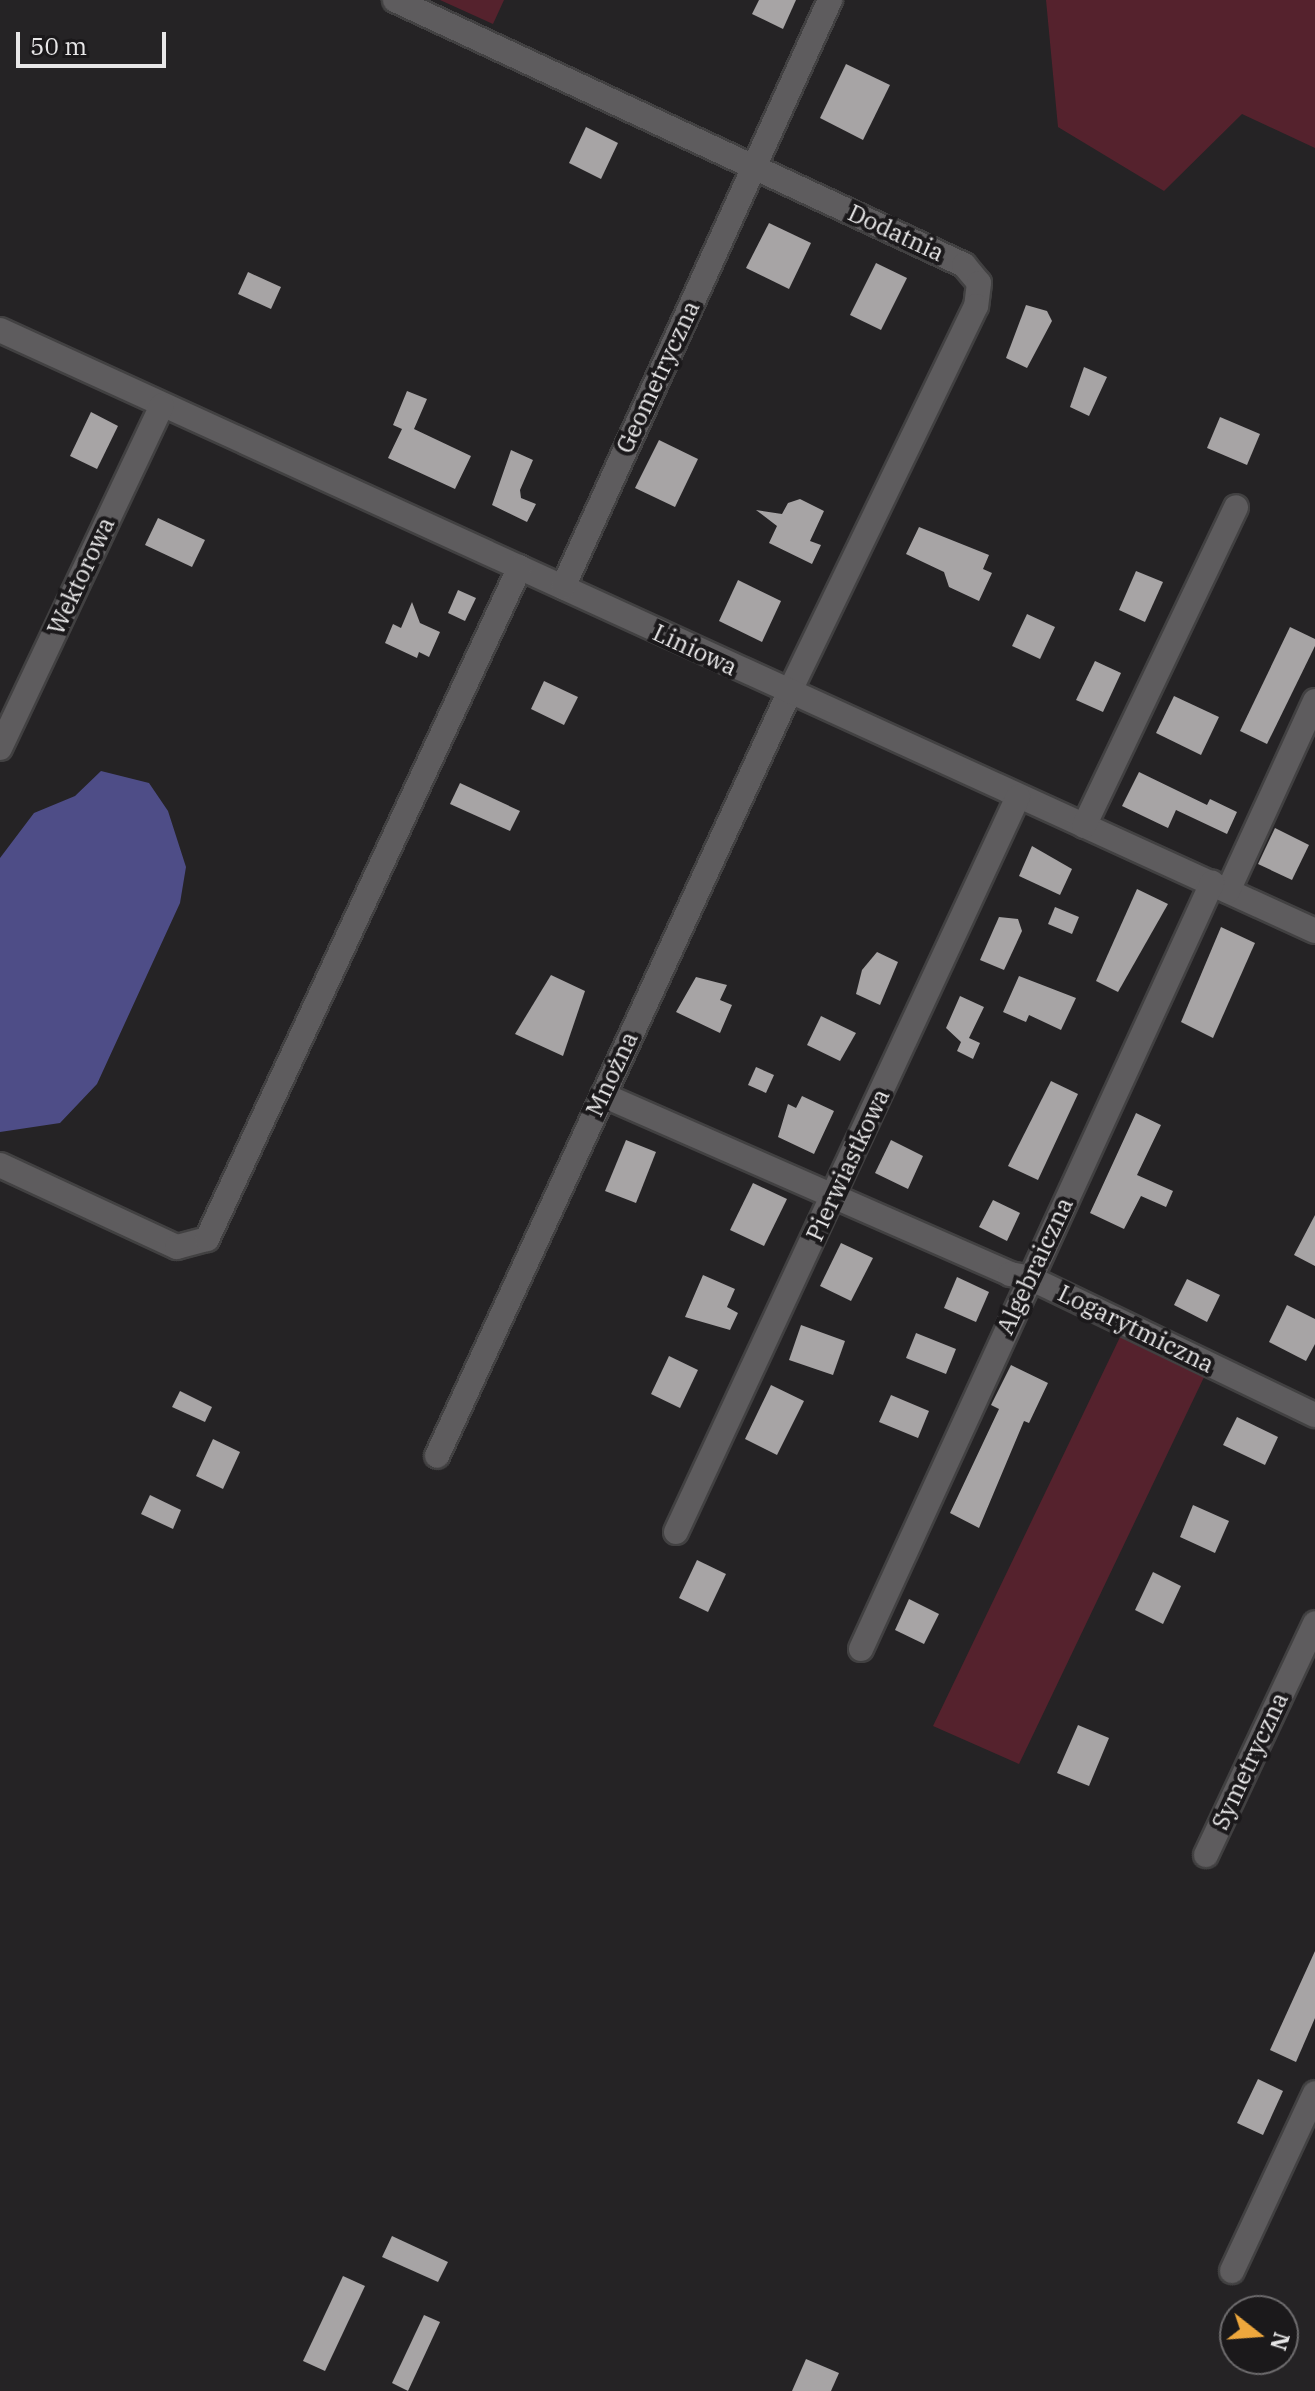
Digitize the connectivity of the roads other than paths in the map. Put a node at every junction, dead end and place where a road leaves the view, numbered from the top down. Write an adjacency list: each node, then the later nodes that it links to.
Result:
1 (395, 0): 3 (street, Dodatnia)
2 (830, 0): 3 (street, Geometryczna)
3 (754, 168): 8 (street, Geometryczna); 9 (street, Dodatnia)
4 (0, 330): 5 (street, Liniowa)
5 (162, 405): 7 (street, Liniowa); 11 (street, Wektorowa)
6 (1236, 507): 13 (street)
7 (520, 567): 8 (street, Liniowa); 17 (street)
8 (563, 587): 9 (street, Liniowa)
9 (789, 693): 12 (street, Liniowa); 16 (street, Mnożna)
10 (1315, 701): 14 (street, Algebraiczna)
11 (0, 748)
12 (1018, 797): 13 (street, Liniowa); 18 (street, Pierwiastkowa)
13 (1084, 826): 14 (street, Liniowa)
14 (1220, 887): 15 (street, Liniowa); 19 (street, Algebraiczna)
15 (1315, 931)
16 (603, 1095): 18 (street, Logarytmiczna); 21 (street, Mnożna)
17 (0, 1165)
18 (833, 1197): 19 (street, Logarytmiczna); 22 (street, Pierwiastkowa)
19 (1030, 1278): 20 (street, Logarytmiczna); 24 (street, Algebraiczna)
20 (1315, 1415)
21 (437, 1456)
22 (676, 1532)
23 (1315, 1623): 25 (street, Symetryczna)
24 (861, 1649)
25 (1206, 1855)
26 (1315, 2093): 27 (street)
27 (1232, 2271)

